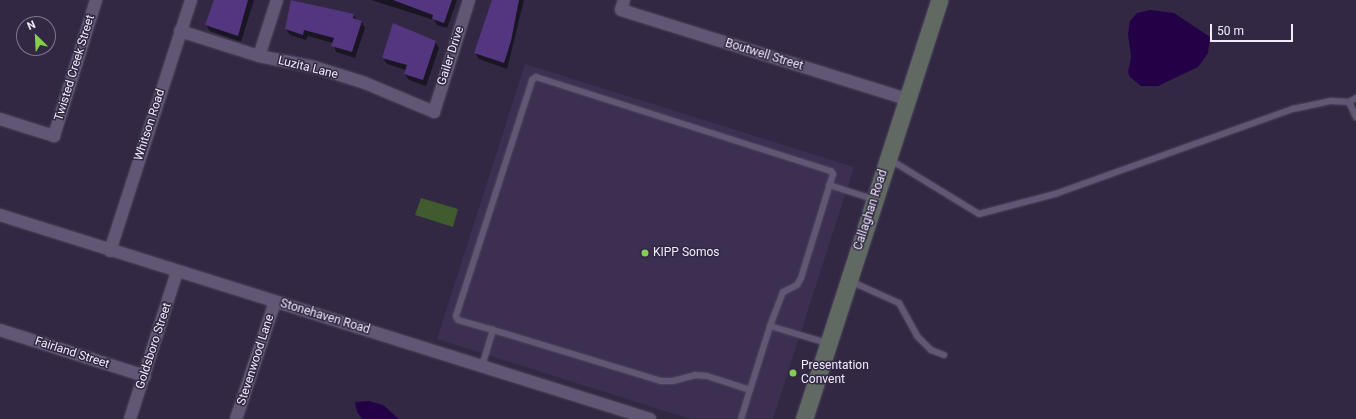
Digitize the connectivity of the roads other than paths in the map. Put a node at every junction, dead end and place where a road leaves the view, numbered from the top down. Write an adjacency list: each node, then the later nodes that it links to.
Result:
1 (96, 0): 14 (street, Twisted Creek Street)
2 (190, 0): 7 (street, Whitson Road)
3 (277, 0): 8 (street)
4 (469, 0): 12 (street, Gailer Drive)
5 (938, 0): 10 (main road, Callaghan Road)
6 (623, 5): 10 (street, Boutwell Street)
7 (180, 31): 8 (street, Luzita Lane); 19 (street, Whitson Road)
8 (259, 56): 12 (street, Luzita Lane)
9 (1356, 98): 11 (lane)
10 (907, 99): 15 (main road, Callaghan Road)
11 (1349, 102): 13 (lane); 15 (lane)
12 (434, 112)
13 (1356, 117)
14 (0, 119)
15 (888, 158): 17 (main road, Callaghan Road)
16 (829, 185): 17 (lane); 23 (lane); 25 (lane)
17 (874, 200): 21 (main road, Callaghan Road)
18 (0, 215): 19 (street, Stonehaven Road)
19 (110, 251): 20 (street, Stonehaven Road)
20 (177, 272): 22 (street, Stonehaven Road); 29 (street, Goldsboro Street)
21 (849, 280): 26 (main road, Callaghan Road); 27 (lane)
22 (275, 302): 28 (street, Stonehaven Road); 32 (street, Stevenwood Lane)
23 (770, 326): 26 (lane); 30 (lane)
24 (0, 330): 29 (street, Fairland Street)
25 (493, 330): 28 (lane); 30 (lane)
26 (828, 343): 35 (main road, Callaghan Road)
27 (944, 355)
28 (482, 366): 33 (street, Stonehaven Road)
29 (145, 376): 31 (street, Goldsboro Street)
30 (750, 390): 34 (lane)
31 (130, 419)
32 (236, 419)
33 (650, 419)
34 (741, 419)
35 (804, 419)

